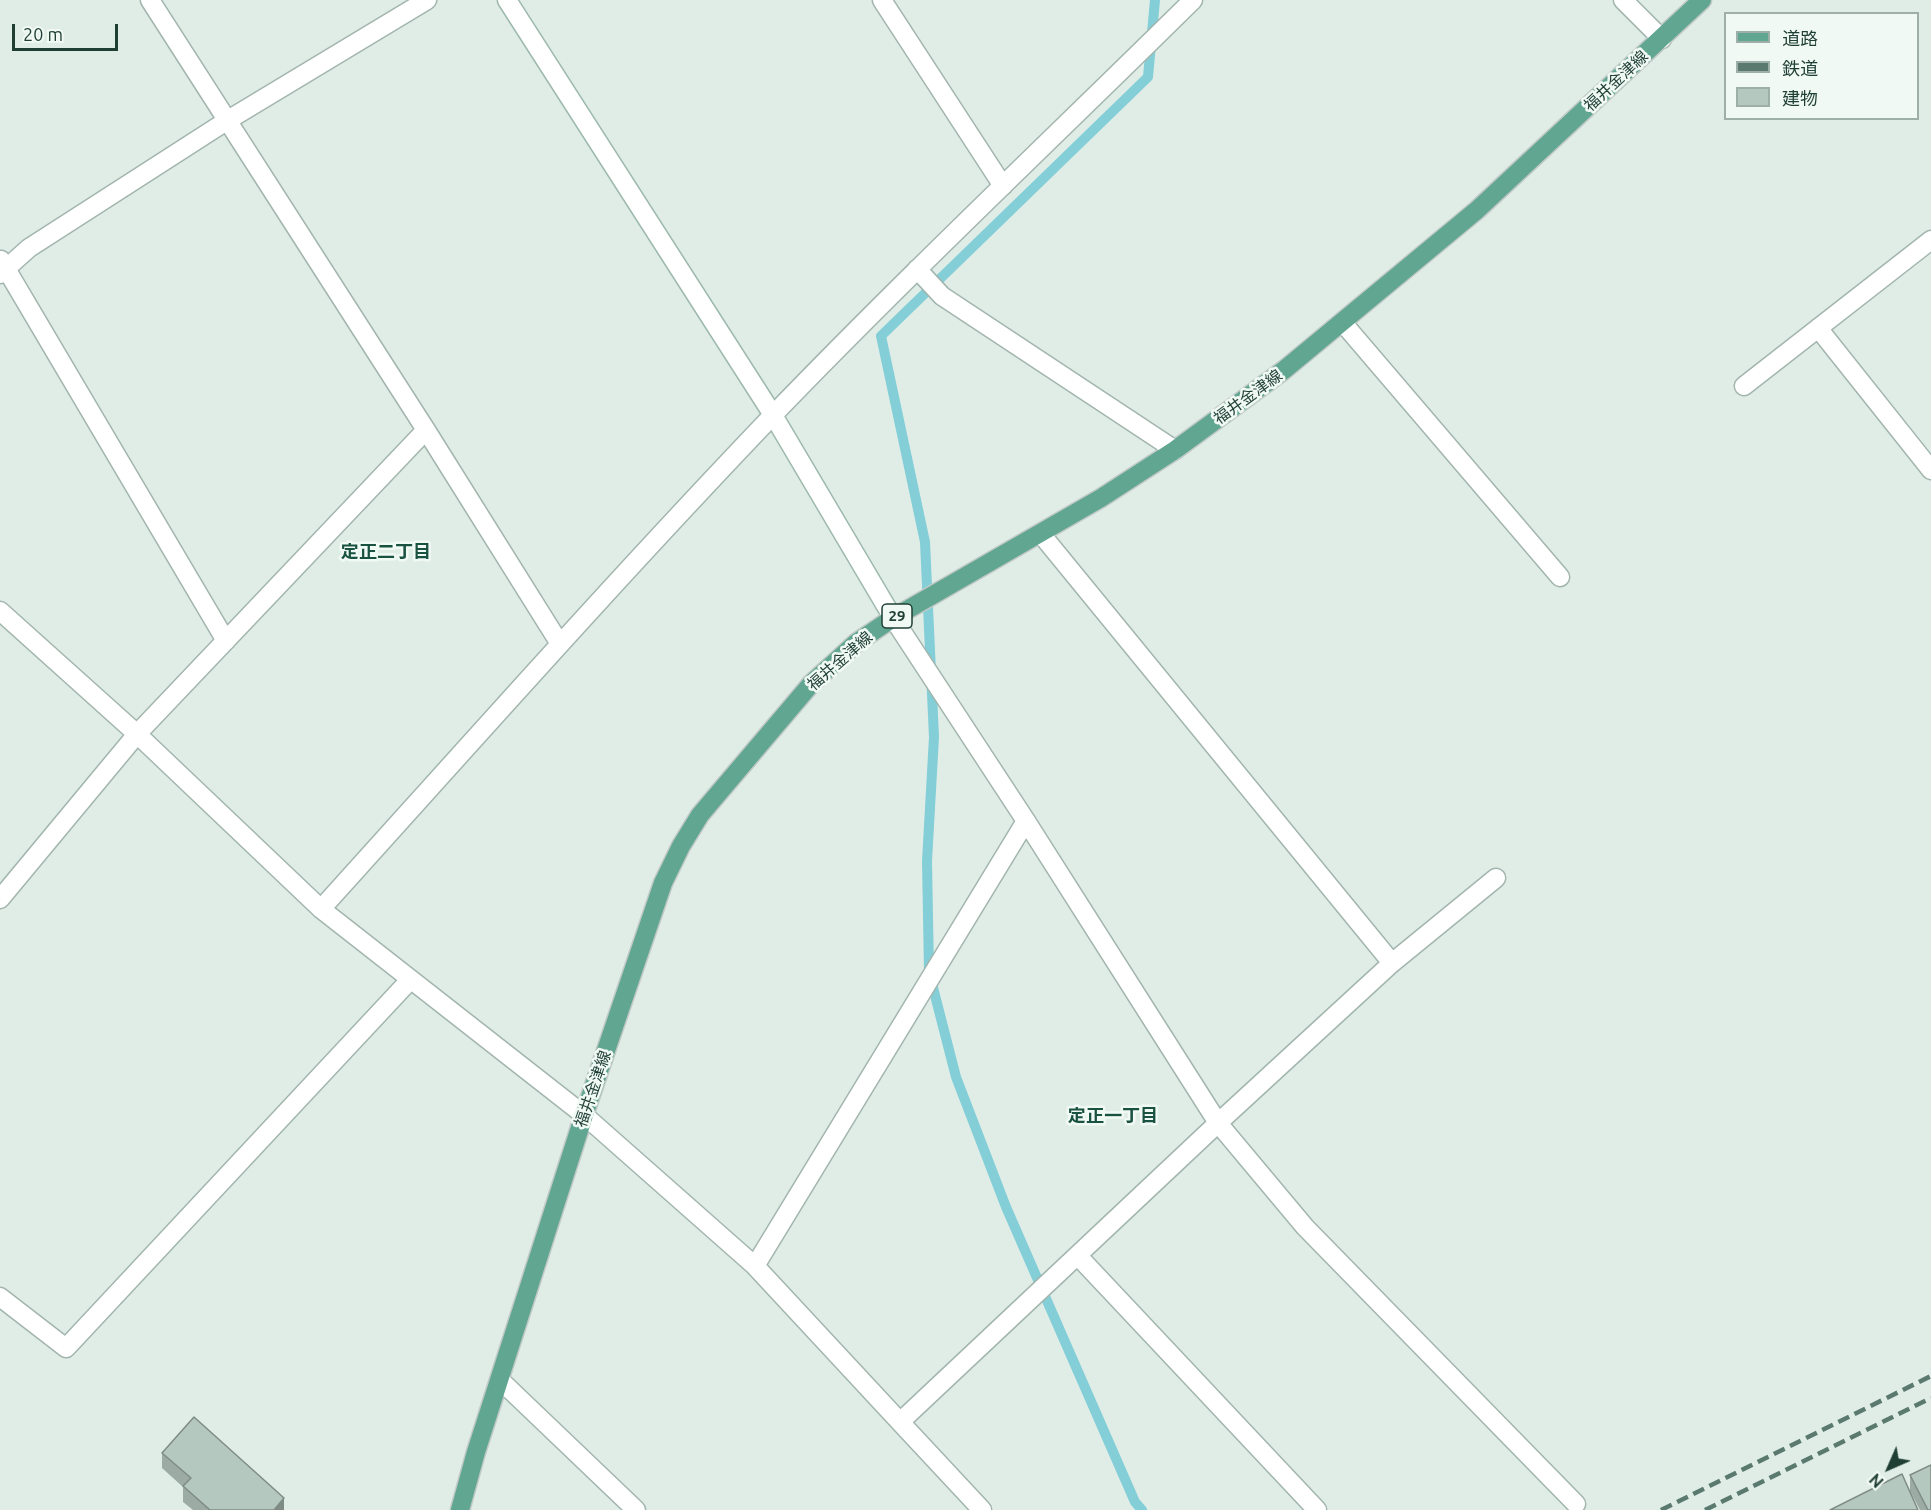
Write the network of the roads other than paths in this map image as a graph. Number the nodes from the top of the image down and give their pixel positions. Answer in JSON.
{"nodes":[{"id":1,"x":150,"y":0,"type":"edge"},
{"id":2,"x":427,"y":0,"type":"edge"},
{"id":3,"x":507,"y":0,"type":"edge"},
{"id":4,"x":882,"y":0,"type":"edge"},
{"id":5,"x":1192,"y":0,"type":"edge"},
{"id":6,"x":1623,"y":0,"type":"edge"},
{"id":7,"x":1702,"y":0,"type":"edge"},
{"id":8,"x":1662,"y":39,"type":"junction"},
{"id":9,"x":228,"y":120,"type":"junction"},
{"id":10,"x":1003,"y":186,"type":"junction"},
{"id":11,"x":1931,"y":240,"type":"edge"},
{"id":12,"x":2,"y":267,"type":"edge"},
{"id":13,"x":917,"y":269,"type":"junction"},
{"id":14,"x":1343,"y":323,"type":"junction"},
{"id":15,"x":1818,"y":328,"type":"junction"},
{"id":16,"x":1744,"y":386,"type":"dead end"},
{"id":17,"x":773,"y":416,"type":"junction"},
{"id":18,"x":426,"y":430,"type":"junction"},
{"id":19,"x":1175,"y":450,"type":"junction"},
{"id":20,"x":1931,"y":470,"type":"edge"},
{"id":21,"x":1041,"y":534,"type":"junction"},
{"id":22,"x":1560,"y":577,"type":"dead end"},
{"id":23,"x":0,"y":611,"type":"edge"},
{"id":24,"x":893,"y":618,"type":"junction"},
{"id":25,"x":226,"y":641,"type":"junction"},
{"id":26,"x":560,"y":644,"type":"junction"},
{"id":27,"x":137,"y":734,"type":"junction"},
{"id":28,"x":1026,"y":821,"type":"junction"},
{"id":29,"x":1496,"y":878,"type":"dead end"},
{"id":30,"x":0,"y":899,"type":"edge"},
{"id":31,"x":321,"y":909,"type":"junction"},
{"id":32,"x":1392,"y":963,"type":"junction"},
{"id":33,"x":410,"y":980,"type":"junction"},
{"id":34,"x":584,"y":1115,"type":"junction"},
{"id":35,"x":1218,"y":1123,"type":"junction"},
{"id":36,"x":1078,"y":1256,"type":"junction"},
{"id":37,"x":755,"y":1266,"type":"junction"},
{"id":38,"x":0,"y":1297,"type":"edge"},
{"id":39,"x":500,"y":1380,"type":"junction"},
{"id":40,"x":900,"y":1422,"type":"junction"},
{"id":41,"x":1576,"y":1504,"type":"dead end"},
{"id":42,"x":460,"y":1510,"type":"edge"},
{"id":43,"x":636,"y":1510,"type":"edge"},
{"id":44,"x":982,"y":1510,"type":"edge"},
{"id":45,"x":1317,"y":1510,"type":"edge"}],
"edges":[{"from":1,"to":9,"type":"street"},
{"from":2,"to":9,"type":"street"},
{"from":3,"to":17,"type":"street"},
{"from":4,"to":10,"type":"street"},
{"from":5,"to":10,"type":"street"},
{"from":6,"to":8,"type":"street"},
{"from":7,"to":8,"type":"main road","name":"福井金津線","number":"29"},
{"from":8,"to":14,"type":"main road","name":"福井金津線","number":"29"},
{"from":9,"to":12,"type":"street"},
{"from":9,"to":18,"type":"street"},
{"from":10,"to":13,"type":"street"},
{"from":11,"to":15,"type":"street"},
{"from":12,"to":25,"type":"street"},
{"from":13,"to":17,"type":"street"},
{"from":13,"to":19,"type":"street"},
{"from":14,"to":19,"type":"main road","name":"福井金津線","number":"29"},
{"from":14,"to":22,"type":"street"},
{"from":15,"to":16,"type":"street"},
{"from":15,"to":20,"type":"street"},
{"from":17,"to":24,"type":"street"},
{"from":17,"to":26,"type":"street"},
{"from":18,"to":25,"type":"street"},
{"from":18,"to":26,"type":"street"},
{"from":19,"to":21,"type":"main road","name":"福井金津線","number":"29"},
{"from":21,"to":24,"type":"main road","name":"福井金津線","number":"29"},
{"from":21,"to":32,"type":"street"},
{"from":23,"to":27,"type":"street"},
{"from":24,"to":28,"type":"street"},
{"from":24,"to":34,"type":"main road","name":"福井金津線","number":"29"},
{"from":25,"to":27,"type":"street"},
{"from":26,"to":31,"type":"street"},
{"from":27,"to":30,"type":"street"},
{"from":27,"to":31,"type":"street"},
{"from":28,"to":35,"type":"street"},
{"from":28,"to":37,"type":"street"},
{"from":29,"to":32,"type":"street"},
{"from":31,"to":33,"type":"street"},
{"from":32,"to":35,"type":"street"},
{"from":33,"to":34,"type":"street"},
{"from":33,"to":38,"type":"street"},
{"from":34,"to":37,"type":"street"},
{"from":34,"to":39,"type":"main road","name":"福井金津線","number":"29"},
{"from":35,"to":36,"type":"street"},
{"from":35,"to":41,"type":"street"},
{"from":36,"to":40,"type":"street"},
{"from":36,"to":45,"type":"street"},
{"from":37,"to":40,"type":"street"},
{"from":39,"to":42,"type":"main road","name":"福井金津線","number":"29"},
{"from":39,"to":43,"type":"street"},
{"from":40,"to":44,"type":"street"}]}
